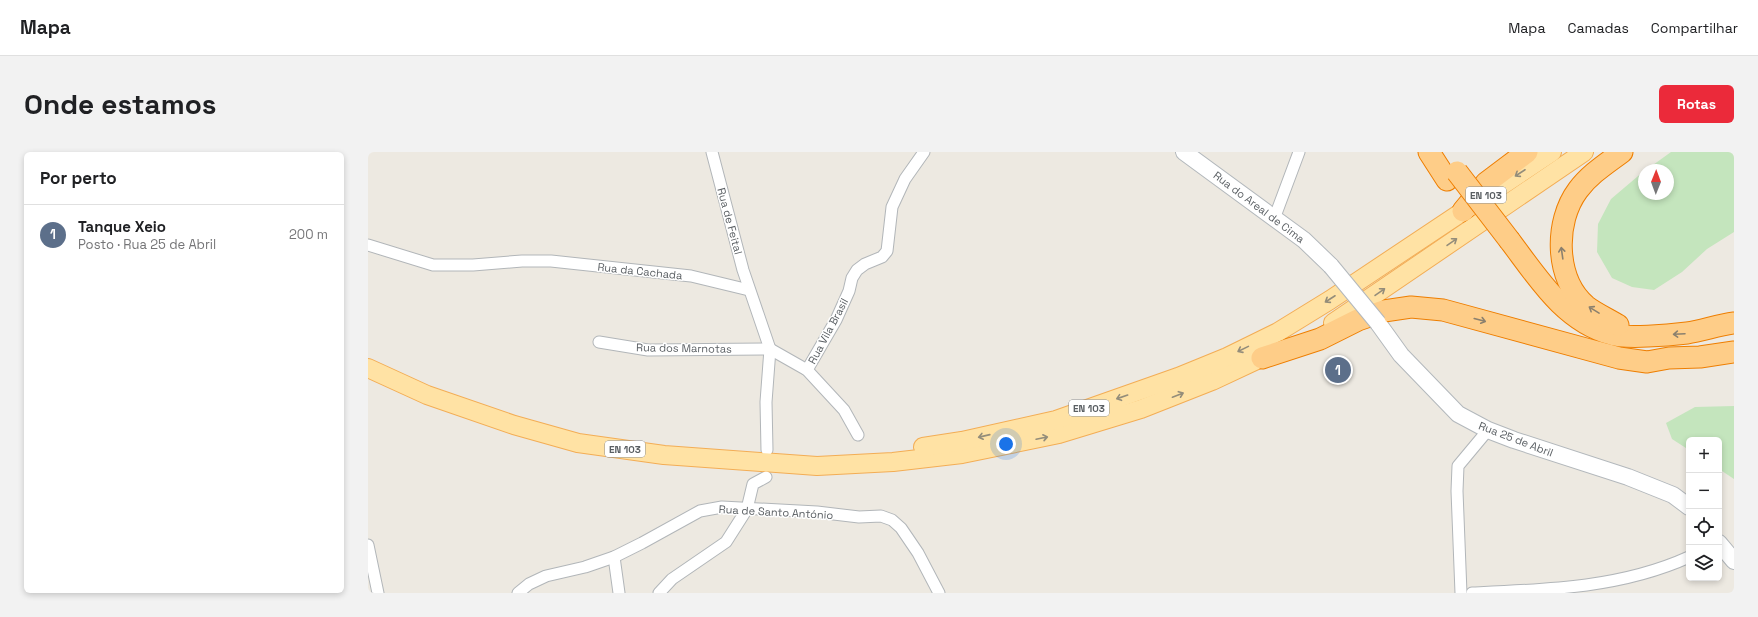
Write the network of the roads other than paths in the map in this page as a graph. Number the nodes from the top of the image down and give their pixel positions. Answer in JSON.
{"nodes":[{"id":1,"x":712,"y":152,"type":"edge"},
{"id":2,"x":924,"y":152,"type":"edge"},
{"id":3,"x":1184,"y":152,"type":"edge"},
{"id":4,"x":1299,"y":152,"type":"edge"},
{"id":5,"x":1429,"y":152,"type":"edge"},
{"id":6,"x":1444,"y":152,"type":"edge"},
{"id":7,"x":1527,"y":152,"type":"edge"},
{"id":8,"x":1552,"y":152,"type":"edge"},
{"id":9,"x":1584,"y":152,"type":"edge"},
{"id":10,"x":1622,"y":152,"type":"edge"},
{"id":11,"x":1452,"y":176,"type":"junction"},
{"id":12,"x":1463,"y":211,"type":"junction"},
{"id":13,"x":1274,"y":219,"type":"junction"},
{"id":14,"x":368,"y":245,"type":"edge"},
{"id":15,"x":1504,"y":245,"type":"junction"},
{"id":16,"x":1330,"y":266,"type":"joint"},
{"id":17,"x":749,"y":290,"type":"junction"},
{"id":18,"x":1734,"y":307,"type":"edge"},
{"id":19,"x":1730,"y":320,"type":"edge"},
{"id":20,"x":1640,"y":336,"type":"junction"},
{"id":21,"x":599,"y":342,"type":"dead end"},
{"id":22,"x":770,"y":349,"type":"junction"},
{"id":23,"x":1734,"y":352,"type":"edge"},
{"id":24,"x":1262,"y":358,"type":"junction"},
{"id":25,"x":1669,"y":358,"type":"junction"},
{"id":26,"x":368,"y":368,"type":"edge"},
{"id":27,"x":807,"y":370,"type":"junction"},
{"id":28,"x":1488,"y":430,"type":"junction"},
{"id":29,"x":858,"y":435,"type":"dead end"},
{"id":30,"x":767,"y":450,"type":"dead end"},
{"id":31,"x":739,"y":461,"type":"junction"},
{"id":32,"x":766,"y":477,"type":"dead end"},
{"id":33,"x":1686,"y":505,"type":"edge"},
{"id":34,"x":747,"y":509,"type":"junction"},
{"id":35,"x":368,"y":545,"type":"edge"},
{"id":36,"x":1721,"y":545,"type":"edge"},
{"id":37,"x":614,"y":557,"type":"junction"},
{"id":38,"x":1733,"y":557,"type":"edge"},
{"id":39,"x":1686,"y":558,"type":"edge"},
{"id":40,"x":658,"y":592,"type":"edge"},
{"id":41,"x":378,"y":593,"type":"edge"},
{"id":42,"x":518,"y":593,"type":"edge"},
{"id":43,"x":619,"y":593,"type":"edge"},
{"id":44,"x":939,"y":593,"type":"edge"},
{"id":45,"x":1461,"y":593,"type":"edge"},
{"id":46,"x":1472,"y":593,"type":"edge"}],
"edges":[{"from":1,"to":17,"type":"street","name":"Rua de Feital"},
{"from":2,"to":27,"type":"street","name":"Rua Vila Brasil"},
{"from":3,"to":13,"type":"main road","name":"Rua do Areal de Cima"},
{"from":4,"to":13,"type":"street"},
{"from":5,"to":11,"type":"highway"},
{"from":6,"to":11,"type":"highway"},
{"from":7,"to":12,"type":"highway"},
{"from":8,"to":12,"type":"main road","number":"EN 103","one_way":true},
{"from":24,"to":9,"type":"main road","number":"EN 103","one_way":true},
{"from":20,"to":10,"type":"highway","one_way":true},
{"from":11,"to":15,"type":"highway"},
{"from":12,"to":31,"type":"main road","number":"EN 103","one_way":true},
{"from":13,"to":16,"type":"main road","name":"Rua do Areal de Cima"},
{"from":14,"to":17,"type":"street","name":"Rua da Cachada"},
{"from":15,"to":20,"type":"highway"},
{"from":15,"to":25,"type":"highway"},
{"from":16,"to":28,"type":"main road","name":"Rua 25 de Abril","bridge":true},
{"from":17,"to":22,"type":"street"},
{"from":18,"to":19,"type":"highway"},
{"from":19,"to":20,"type":"highway","one_way":true},
{"from":21,"to":22,"type":"street","name":"Rua dos Marnotas"},
{"from":22,"to":27,"type":"street"},
{"from":22,"to":30,"type":"street"},
{"from":23,"to":25,"type":"highway"},
{"from":24,"to":25,"type":"highway","one_way":true},
{"from":31,"to":24,"type":"main road","number":"EN 103","one_way":true},
{"from":26,"to":31,"type":"main road","number":"EN 103"},
{"from":27,"to":29,"type":"street"},
{"from":28,"to":33,"type":"main road","name":"Rua 25 de Abril"},
{"from":28,"to":45,"type":"street"},
{"from":32,"to":34,"type":"street"},
{"from":34,"to":37,"type":"street","name":"Rua de Santo António"},
{"from":34,"to":40,"type":"street"},
{"from":34,"to":44,"type":"street","name":"Rua de Santo António"},
{"from":35,"to":41,"type":"street"},
{"from":36,"to":38,"type":"main road"},
{"from":37,"to":42,"type":"street","name":"Rua de Santo António"},
{"from":37,"to":43,"type":"street"},
{"from":39,"to":46,"type":"street"}]}
